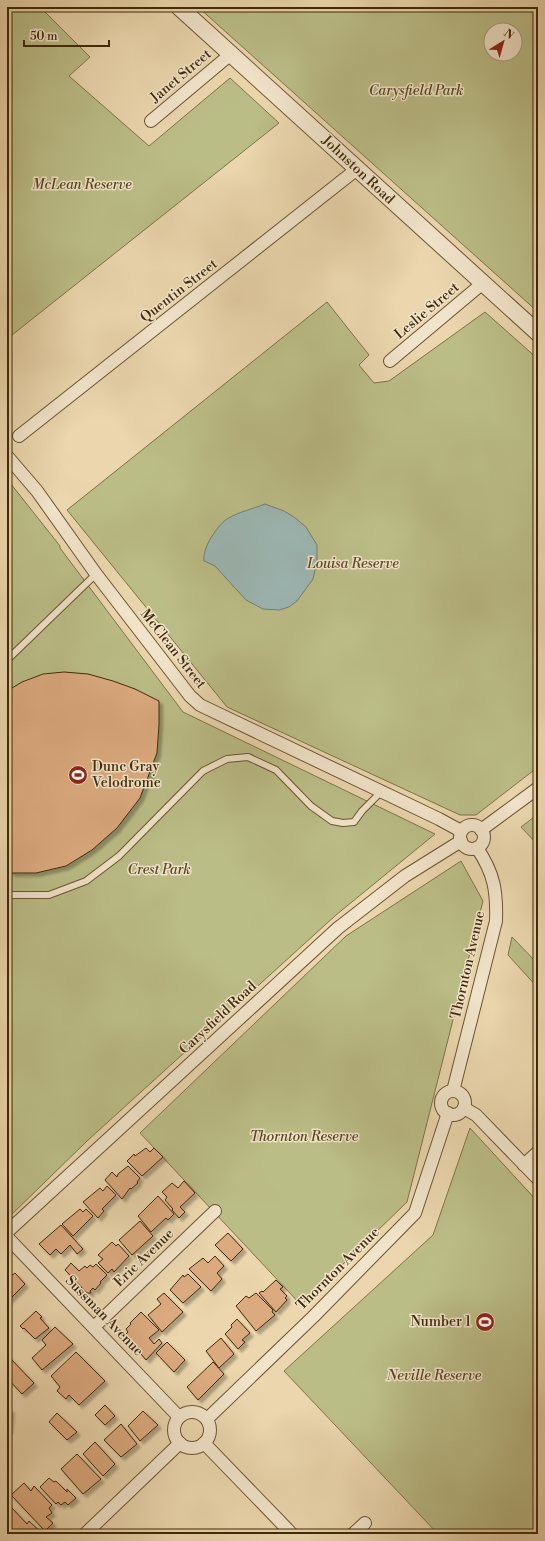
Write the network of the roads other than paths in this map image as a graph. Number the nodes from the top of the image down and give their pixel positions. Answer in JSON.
{"nodes":[{"id":1,"x":179,"y":7,"type":"edge"},
{"id":2,"x":231,"y":54,"type":"junction"},
{"id":3,"x":151,"y":121,"type":"dead end"},
{"id":4,"x":357,"y":169,"type":"junction"},
{"id":5,"x":483,"y":284,"type":"junction"},
{"id":6,"x":538,"y":333,"type":"edge"},
{"id":7,"x":390,"y":361,"type":"dead end"},
{"id":8,"x":19,"y":436,"type":"dead end"},
{"id":9,"x":7,"y":456,"type":"edge"},
{"id":10,"x":96,"y":574,"type":"junction"},
{"id":11,"x":7,"y":660,"type":"edge"},
{"id":12,"x":538,"y":788,"type":"edge"},
{"id":13,"x":382,"y":791,"type":"junction"},
{"id":14,"x":481,"y":830,"type":"junction"},
{"id":15,"x":461,"y":836,"type":"junction"},
{"id":16,"x":478,"y":848,"type":"junction"},
{"id":17,"x":7,"y":893,"type":"edge"},
{"id":18,"x":453,"y":1091,"type":"junction"},
{"id":19,"x":464,"y":1108,"type":"junction"},
{"id":20,"x":448,"y":1113,"type":"junction"},
{"id":21,"x":538,"y":1152,"type":"edge"},
{"id":22,"x":524,"y":1165,"type":"junction"},
{"id":23,"x":538,"y":1179,"type":"edge"},
{"id":24,"x":216,"y":1211,"type":"dead end"},
{"id":25,"x":7,"y":1232,"type":"edge"},
{"id":26,"x":7,"y":1237,"type":"edge"},
{"id":27,"x":94,"y":1327,"type":"junction"},
{"id":28,"x":180,"y":1417,"type":"junction"},
{"id":29,"x":207,"y":1419,"type":"junction"},
{"id":30,"x":180,"y":1443,"type":"junction"},
{"id":31,"x":204,"y":1443,"type":"junction"},
{"id":32,"x":365,"y":1523,"type":"dead end"},
{"id":33,"x":85,"y":1534,"type":"edge"},
{"id":34,"x":292,"y":1534,"type":"edge"},
{"id":35,"x":353,"y":1534,"type":"edge"}],
"edges":[{"from":1,"to":2,"type":"street","name":"Johnston Road"},
{"from":2,"to":3,"type":"street","name":"Janet Street"},
{"from":2,"to":4,"type":"street","name":"Johnston Road"},
{"from":4,"to":5,"type":"street","name":"Johnston Road"},
{"from":4,"to":8,"type":"street","name":"Quentin Street"},
{"from":5,"to":6,"type":"street","name":"Johnston Road"},
{"from":5,"to":7,"type":"street","name":"Leslie Street"},
{"from":9,"to":10,"type":"street","name":"McClean Street"},
{"from":10,"to":11,"type":"lane"},
{"from":10,"to":13,"type":"street","name":"McClean Street"},
{"from":12,"to":14,"type":"street"},
{"from":13,"to":15,"type":"street","name":"McClean Street"},
{"from":13,"to":17,"type":"lane"},
{"from":14,"to":15,"type":"street"},
{"from":14,"to":16,"type":"street"},
{"from":15,"to":16,"type":"street"},
{"from":15,"to":25,"type":"street","name":"Carysfield Road"},
{"from":16,"to":18,"type":"street","name":"Thornton Avenue"},
{"from":18,"to":19,"type":"street"},
{"from":18,"to":20,"type":"street","name":"Thornton Avenue"},
{"from":19,"to":20,"type":"street"},
{"from":19,"to":22,"type":"street"},
{"from":20,"to":29,"type":"street","name":"Thornton Avenue"},
{"from":21,"to":22,"type":"street"},
{"from":22,"to":23,"type":"street"},
{"from":24,"to":27,"type":"street","name":"Eric Avenue"},
{"from":26,"to":27,"type":"street","name":"Sussman Avenue"},
{"from":27,"to":28,"type":"street","name":"Sussman Avenue"},
{"from":28,"to":29,"type":"street"},
{"from":28,"to":30,"type":"street"},
{"from":29,"to":31,"type":"street"},
{"from":30,"to":31,"type":"street"},
{"from":30,"to":33,"type":"street"},
{"from":31,"to":34,"type":"street"},
{"from":32,"to":35,"type":"street"}]}
